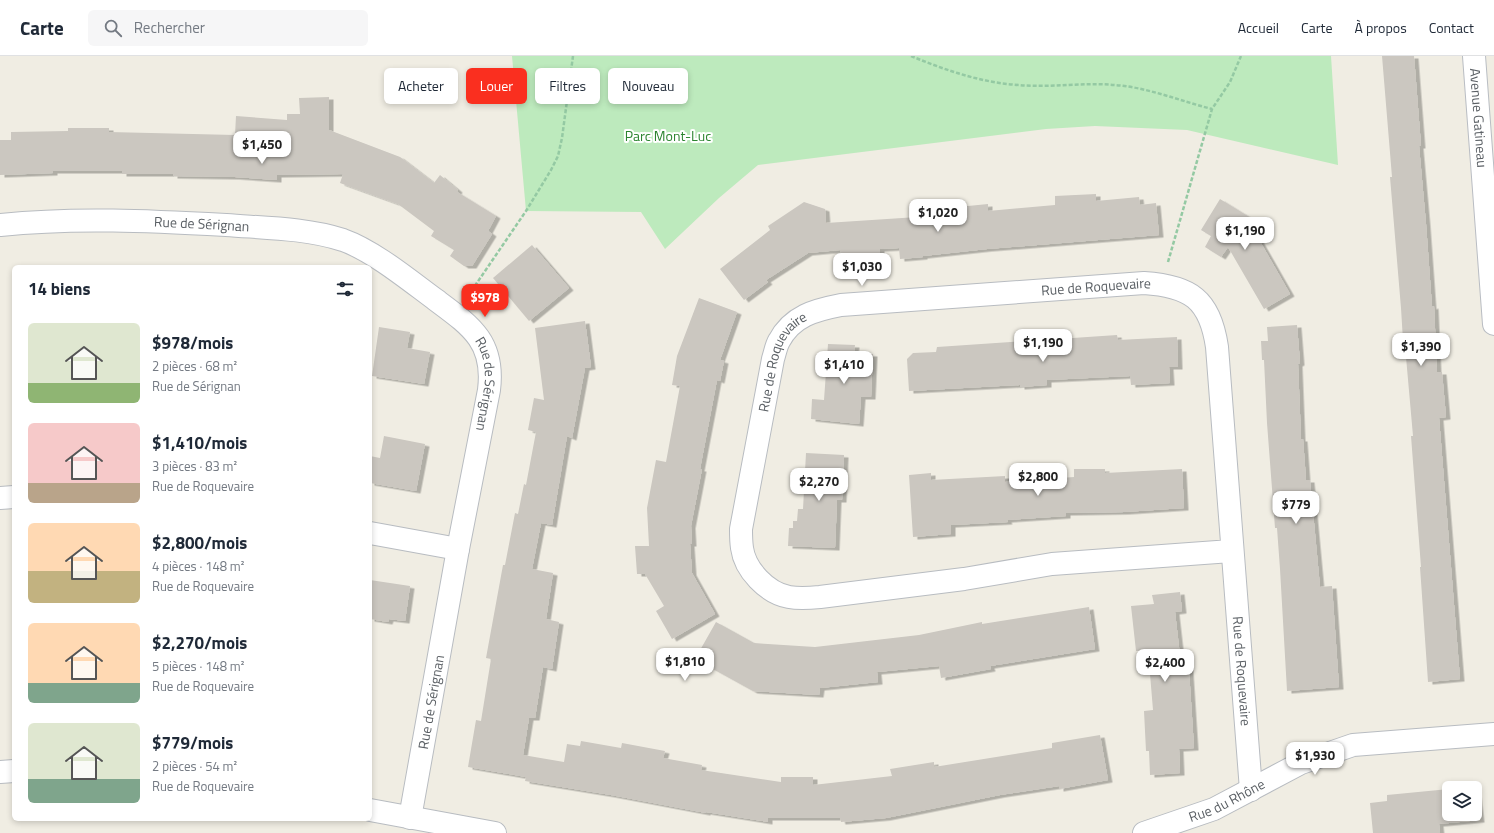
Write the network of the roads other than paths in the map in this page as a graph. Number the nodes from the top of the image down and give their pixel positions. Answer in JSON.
{"nodes":[{"id":1,"x":1474,"y":56,"type":"edge"},
{"id":2,"x":0,"y":225,"type":"edge"},
{"id":3,"x":1494,"y":324,"type":"edge"},
{"id":4,"x":12,"y":497,"type":"edge"},
{"id":5,"x":0,"y":498,"type":"edge"},
{"id":6,"x":372,"y":532,"type":"edge"},
{"id":7,"x":458,"y":549,"type":"junction"},
{"id":8,"x":1232,"y":551,"type":"junction"},
{"id":9,"x":1494,"y":734,"type":"edge"},
{"id":10,"x":12,"y":771,"type":"edge"},
{"id":11,"x":0,"y":772,"type":"edge"},
{"id":12,"x":1250,"y":790,"type":"junction"},
{"id":13,"x":372,"y":810,"type":"edge"},
{"id":14,"x":410,"y":818,"type":"junction"},
{"id":15,"x":495,"y":833,"type":"edge"},
{"id":16,"x":1144,"y":833,"type":"edge"}],
"edges":[{"from":1,"to":3,"type":"street","name":"Avenue Gatineau"},
{"from":2,"to":7,"type":"street","name":"Rue de Sérignan"},
{"from":4,"to":5,"type":"street"},
{"from":6,"to":7,"type":"street"},
{"from":7,"to":14,"type":"street","name":"Rue de Sérignan"},
{"from":8,"to":8,"type":"street","name":"Rue de Roquevaire"},
{"from":8,"to":12,"type":"street","name":"Rue de Roquevaire"},
{"from":9,"to":12,"type":"street","name":"Rue du Rhône"},
{"from":10,"to":11,"type":"street"},
{"from":12,"to":16,"type":"street","name":"Rue du Rhône"},
{"from":13,"to":14,"type":"street"},
{"from":14,"to":15,"type":"street"}]}
